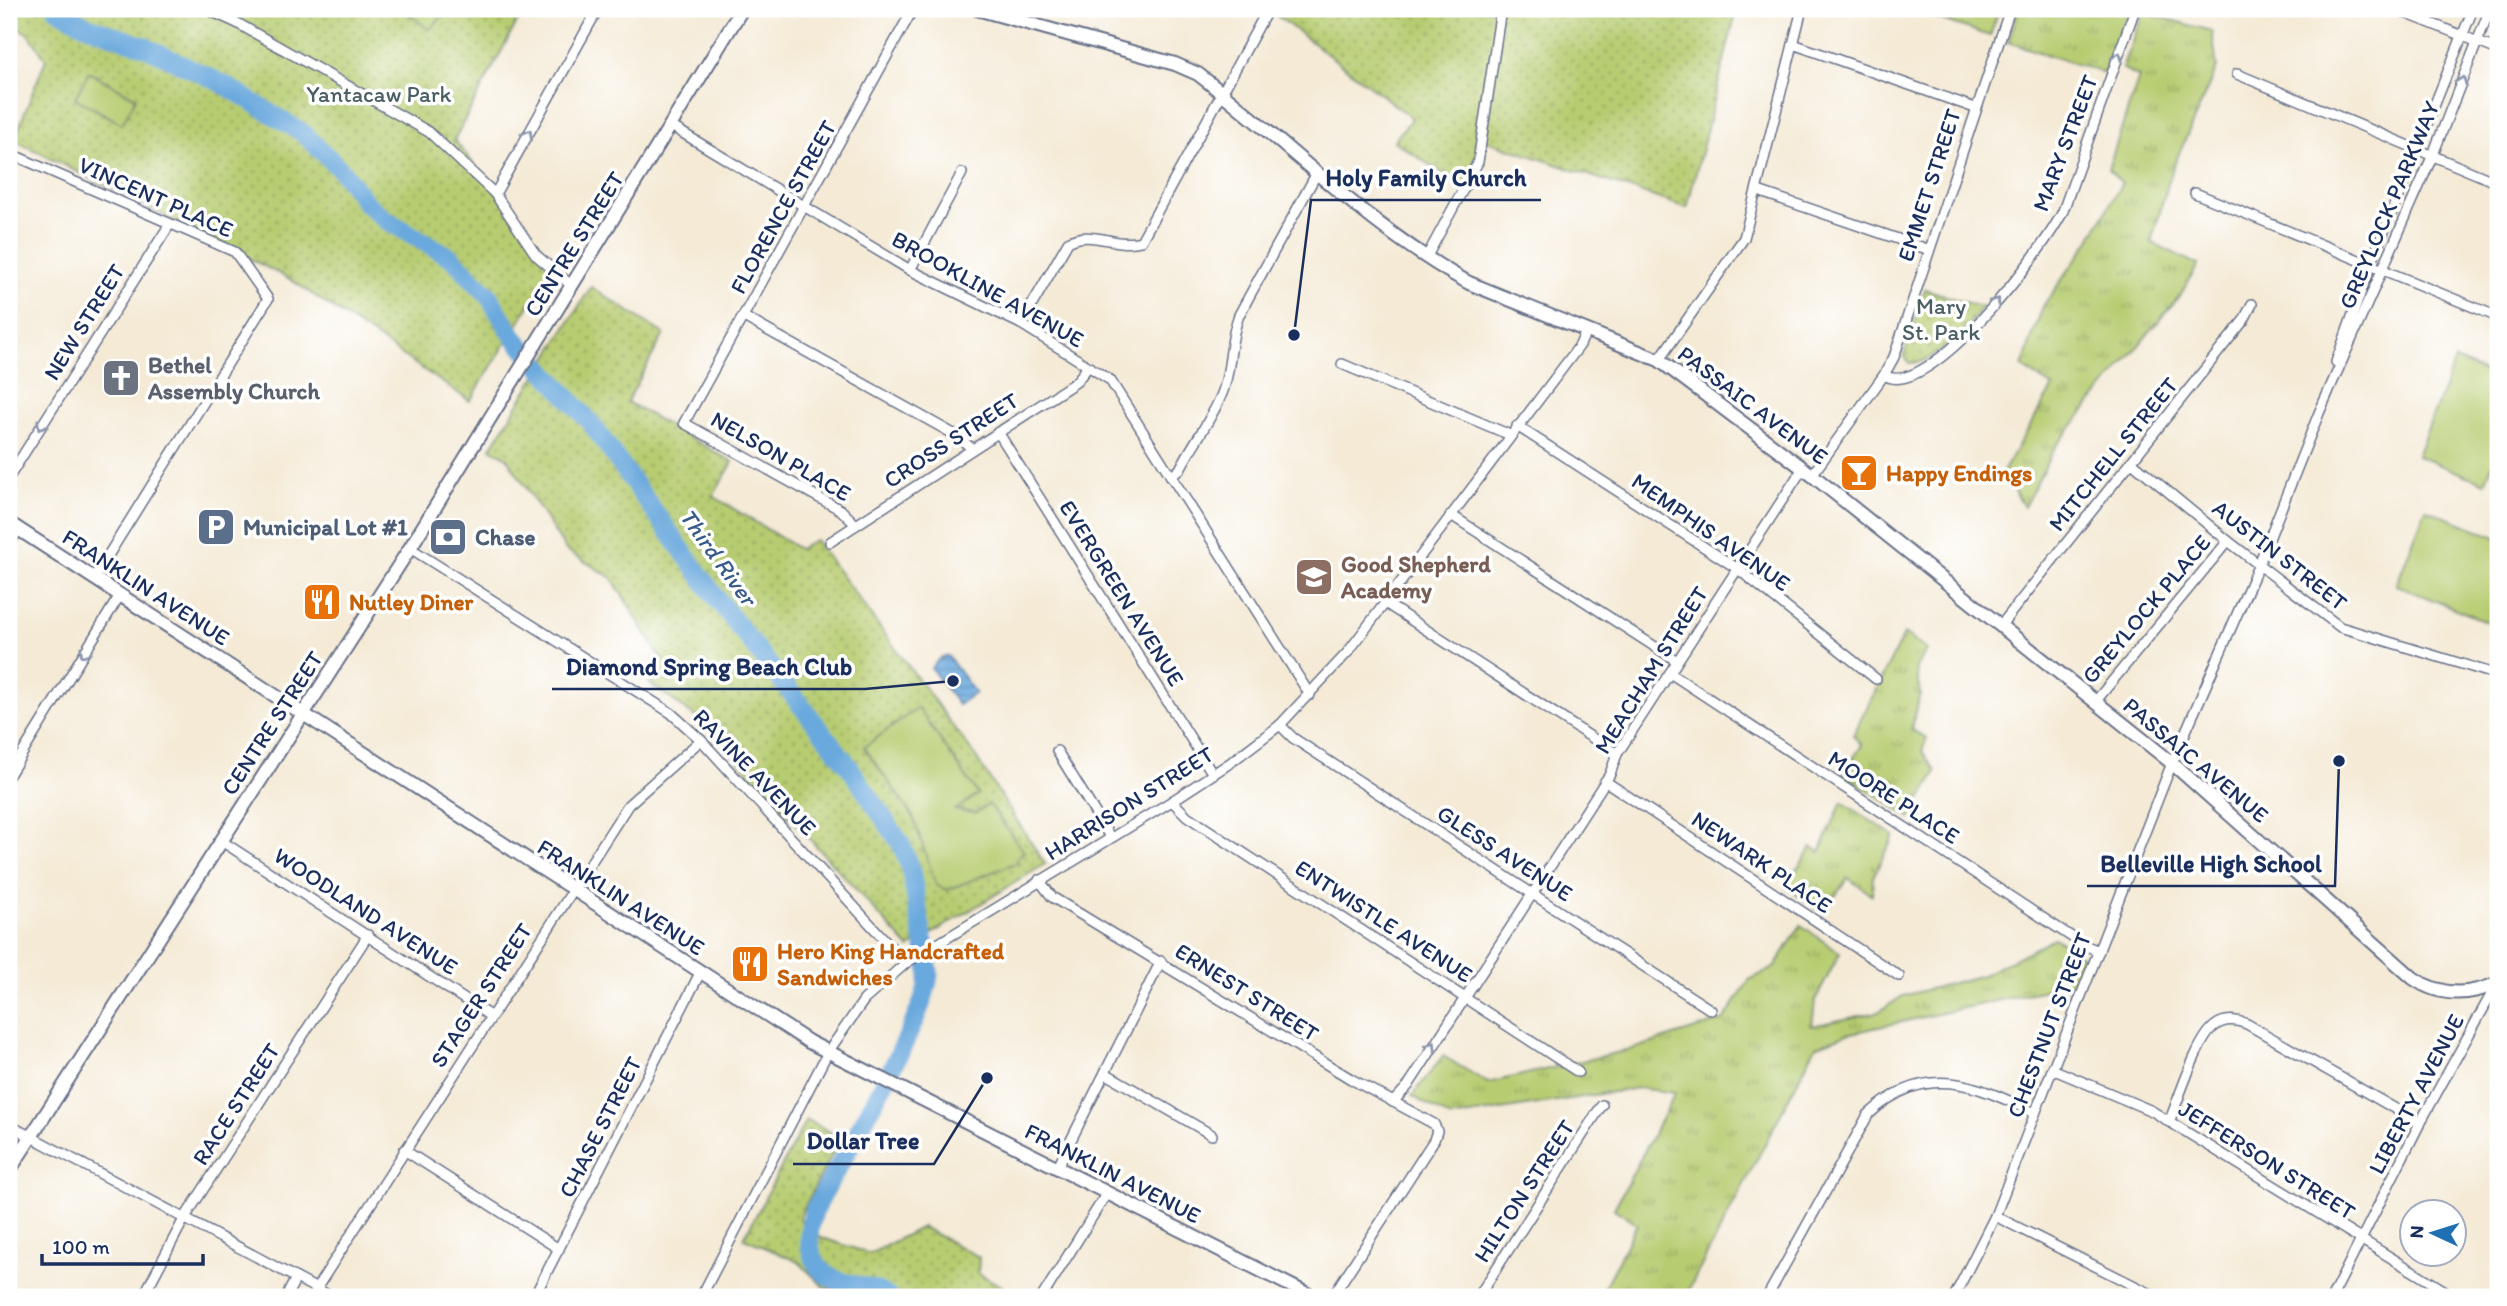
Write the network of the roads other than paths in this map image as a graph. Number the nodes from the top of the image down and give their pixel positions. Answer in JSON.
{"nodes":[{"id":1,"x":206,"y":9,"type":"edge"},
{"id":2,"x":598,"y":9,"type":"edge"},
{"id":3,"x":742,"y":9,"type":"edge"},
{"id":4,"x":913,"y":9,"type":"edge"},
{"id":5,"x":977,"y":9,"type":"edge"},
{"id":6,"x":1268,"y":9,"type":"edge"},
{"id":7,"x":1501,"y":9,"type":"edge"},
{"id":8,"x":1802,"y":9,"type":"edge"},
{"id":9,"x":2010,"y":9,"type":"edge"},
{"id":10,"x":2135,"y":9,"type":"edge"},
{"id":11,"x":2395,"y":9,"type":"edge"},
{"id":12,"x":2473,"y":9,"type":"edge"},
{"id":13,"x":2490,"y":9,"type":"edge"},
{"id":14,"x":2462,"y":36,"type":"junction"},
{"id":15,"x":2477,"y":41,"type":"junction"},
{"id":16,"x":1793,"y":44,"type":"junction"},
{"id":17,"x":2498,"y":50,"type":"edge"},
{"id":18,"x":2237,"y":74,"type":"dead end"},
{"id":19,"x":1222,"y":92,"type":"junction"},
{"id":20,"x":1975,"y":108,"type":"junction"},
{"id":21,"x":671,"y":126,"type":"junction"},
{"id":22,"x":2416,"y":150,"type":"junction"},
{"id":23,"x":9,"y":153,"type":"edge"},
{"id":24,"x":2432,"y":157,"type":"junction"},
{"id":25,"x":1318,"y":171,"type":"junction"},
{"id":26,"x":962,"y":173,"type":"dead end"},
{"id":27,"x":2498,"y":183,"type":"edge"},
{"id":28,"x":1758,"y":191,"type":"junction"},
{"id":29,"x":2195,"y":193,"type":"dead end"},
{"id":30,"x":495,"y":194,"type":"junction"},
{"id":31,"x":804,"y":207,"type":"junction"},
{"id":32,"x":170,"y":224,"type":"junction"},
{"id":33,"x":1927,"y":250,"type":"junction"},
{"id":34,"x":1426,"y":258,"type":"junction"},
{"id":35,"x":2370,"y":266,"type":"junction"},
{"id":36,"x":910,"y":270,"type":"junction"},
{"id":37,"x":2383,"y":271,"type":"junction"},
{"id":38,"x":572,"y":286,"type":"junction"},
{"id":39,"x":2252,"y":304,"type":"dead end"},
{"id":40,"x":744,"y":317,"type":"junction"},
{"id":41,"x":2498,"y":317,"type":"edge"},
{"id":42,"x":1021,"y":324,"type":"junction"},
{"id":43,"x":1586,"y":331,"type":"junction"},
{"id":44,"x":1659,"y":360,"type":"junction"},
{"id":45,"x":1342,"y":364,"type":"dead end"},
{"id":46,"x":1088,"y":366,"type":"junction"},
{"id":47,"x":1884,"y":375,"type":"junction"},
{"id":48,"x":2319,"y":414,"type":"junction"},
{"id":49,"x":684,"y":422,"type":"joint"},
{"id":50,"x":1517,"y":426,"type":"junction"},
{"id":51,"x":998,"y":432,"type":"junction"},
{"id":52,"x":1510,"y":435,"type":"junction"},
{"id":53,"x":972,"y":449,"type":"junction"},
{"id":54,"x":2132,"y":462,"type":"junction"},
{"id":55,"x":1808,"y":471,"type":"junction"},
{"id":56,"x":9,"y":477,"type":"edge"},
{"id":57,"x":1171,"y":477,"type":"junction"},
{"id":58,"x":1451,"y":515,"type":"junction"},
{"id":59,"x":856,"y":524,"type":"junction"},
{"id":60,"x":14,"y":526,"type":"edge"},
{"id":61,"x":2228,"y":541,"type":"junction"},
{"id":62,"x":830,"y":542,"type":"dead end"},
{"id":63,"x":9,"y":545,"type":"edge"},
{"id":64,"x":410,"y":548,"type":"junction"},
{"id":65,"x":2259,"y":564,"type":"junction"},
{"id":66,"x":1738,"y":569,"type":"junction"},
{"id":67,"x":94,"y":578,"type":"junction"},
{"id":68,"x":120,"y":596,"type":"junction"},
{"id":69,"x":1385,"y":603,"type":"junction"},
{"id":70,"x":2001,"y":625,"type":"junction"},
{"id":71,"x":1678,"y":662,"type":"junction"},
{"id":72,"x":1670,"y":673,"type":"junction"},
{"id":73,"x":2498,"y":675,"type":"edge"},
{"id":74,"x":1876,"y":679,"type":"dead end"},
{"id":75,"x":1310,"y":695,"type":"junction"},
{"id":76,"x":2095,"y":702,"type":"junction"},
{"id":77,"x":303,"y":714,"type":"junction"},
{"id":78,"x":1280,"y":725,"type":"junction"},
{"id":79,"x":701,"y":740,"type":"junction"},
{"id":80,"x":1057,"y":751,"type":"dead end"},
{"id":81,"x":1617,"y":754,"type":"junction"},
{"id":82,"x":2172,"y":764,"type":"junction"},
{"id":83,"x":1213,"y":774,"type":"junction"},
{"id":84,"x":9,"y":775,"type":"edge"},
{"id":85,"x":1605,"y":781,"type":"junction"},
{"id":86,"x":1172,"y":801,"type":"junction"},
{"id":87,"x":1110,"y":837,"type":"junction"},
{"id":88,"x":220,"y":840,"type":"junction"},
{"id":89,"x":1039,"y":880,"type":"junction"},
{"id":90,"x":572,"y":890,"type":"junction"},
{"id":91,"x":1532,"y":893,"type":"junction"},
{"id":92,"x":368,"y":935,"type":"junction"},
{"id":93,"x":2099,"y":951,"type":"junction"},
{"id":94,"x":1161,"y":961,"type":"junction"},
{"id":95,"x":908,"y":962,"type":"junction"},
{"id":96,"x":700,"y":973,"type":"junction"},
{"id":97,"x":1899,"y":976,"type":"dead end"},
{"id":98,"x":2498,"y":984,"type":"edge"},
{"id":99,"x":1464,"y":996,"type":"junction"},
{"id":100,"x":1711,"y":1010,"type":"dead end"},
{"id":101,"x":490,"y":1016,"type":"junction"},
{"id":102,"x":828,"y":1052,"type":"junction"},
{"id":103,"x":2052,"y":1069,"type":"junction"},
{"id":104,"x":1578,"y":1072,"type":"dead end"},
{"id":105,"x":1105,"y":1073,"type":"junction"},
{"id":106,"x":1393,"y":1102,"type":"junction"},
{"id":107,"x":1602,"y":1105,"type":"dead end"},
{"id":108,"x":2035,"y":1113,"type":"junction"},
{"id":109,"x":2169,"y":1122,"type":"junction"},
{"id":110,"x":2420,"y":1123,"type":"junction"},
{"id":111,"x":9,"y":1125,"type":"edge"},
{"id":112,"x":1212,"y":1135,"type":"dead end"},
{"id":113,"x":32,"y":1139,"type":"junction"},
{"id":114,"x":404,"y":1150,"type":"junction"},
{"id":115,"x":1058,"y":1168,"type":"junction"},
{"id":116,"x":9,"y":1171,"type":"edge"},
{"id":117,"x":1107,"y":1193,"type":"junction"},
{"id":118,"x":1995,"y":1216,"type":"junction"},
{"id":119,"x":184,"y":1219,"type":"junction"},
{"id":120,"x":2361,"y":1241,"type":"junction"},
{"id":121,"x":559,"y":1249,"type":"junction"},
{"id":122,"x":296,"y":1278,"type":"junction"},
{"id":123,"x":316,"y":1289,"type":"junction"},
{"id":124,"x":1307,"y":1296,"type":"edge"},
{"id":125,"x":143,"y":1297,"type":"edge"},
{"id":126,"x":286,"y":1297,"type":"edge"},
{"id":127,"x":332,"y":1297,"type":"edge"},
{"id":128,"x":534,"y":1297,"type":"edge"},
{"id":129,"x":701,"y":1297,"type":"edge"},
{"id":130,"x":1042,"y":1297,"type":"edge"},
{"id":131,"x":1332,"y":1297,"type":"edge"},
{"id":132,"x":1478,"y":1297,"type":"edge"},
{"id":133,"x":1767,"y":1297,"type":"edge"},
{"id":134,"x":1954,"y":1297,"type":"edge"},
{"id":135,"x":2157,"y":1297,"type":"edge"},
{"id":136,"x":2332,"y":1297,"type":"edge"},
{"id":137,"x":2455,"y":1297,"type":"edge"}],
"edges":[{"from":1,"to":30,"type":"street"},
{"from":30,"to":2,"type":"street","one_way":true},
{"from":3,"to":21,"type":"street","name":"CENTRE STREET"},
{"from":4,"to":31,"type":"street","name":"FLORENCE STREET"},
{"from":5,"to":19,"type":"street","name":"PASSAIC AVENUE"},
{"from":6,"to":19,"type":"street"},
{"from":7,"to":34,"type":"street"},
{"from":8,"to":16,"type":"street"},
{"from":9,"to":20,"type":"street","name":"EMMET STREET"},
{"from":47,"to":10,"type":"street","name":"MARY STREET","one_way":true},
{"from":11,"to":14,"type":"street"},
{"from":12,"to":14,"type":"street","name":"GREYLOCK PARKWAY"},
{"from":13,"to":15,"type":"street","name":"GREYLOCK PARKWAY"},
{"from":14,"to":15,"type":"street"},
{"from":14,"to":22,"type":"street","name":"GREYLOCK PARKWAY"},
{"from":15,"to":17,"type":"street"},
{"from":24,"to":15,"type":"street","name":"GREYLOCK PARKWAY","one_way":true},
{"from":16,"to":20,"type":"street"},
{"from":16,"to":28,"type":"street"},
{"from":18,"to":22,"type":"street"},
{"from":19,"to":25,"type":"street","name":"PASSAIC AVENUE"},
{"from":19,"to":42,"type":"street"},
{"from":20,"to":33,"type":"street","name":"EMMET STREET"},
{"from":21,"to":31,"type":"street","name":"BROOKLINE AVENUE"},
{"from":21,"to":38,"type":"street","name":"CENTRE STREET"},
{"from":22,"to":24,"type":"street"},
{"from":22,"to":35,"type":"street","name":"GREYLOCK PARKWAY"},
{"from":23,"to":32,"type":"street","name":"VINCENT PLACE"},
{"from":24,"to":27,"type":"street"},
{"from":24,"to":37,"type":"street","name":"GREYLOCK PARKWAY"},
{"from":25,"to":34,"type":"street","name":"PASSAIC AVENUE"},
{"from":25,"to":57,"type":"street"},
{"from":26,"to":36,"type":"street"},
{"from":28,"to":33,"type":"street"},
{"from":28,"to":44,"type":"street"},
{"from":29,"to":35,"type":"street"},
{"from":30,"to":38,"type":"street"},
{"from":31,"to":36,"type":"street","name":"BROOKLINE AVENUE"},
{"from":31,"to":40,"type":"street","name":"FLORENCE STREET"},
{"from":32,"to":56,"type":"street","name":"NEW STREET","one_way":true},
{"from":32,"to":67,"type":"street","name":"VINCENT PLACE"},
{"from":33,"to":47,"type":"street","name":"EMMET STREET"},
{"from":34,"to":43,"type":"street","name":"PASSAIC AVENUE"},
{"from":35,"to":37,"type":"street"},
{"from":35,"to":48,"type":"street","name":"GREYLOCK PARKWAY"},
{"from":36,"to":42,"type":"street","name":"BROOKLINE AVENUE"},
{"from":37,"to":41,"type":"street"},
{"from":37,"to":48,"type":"street","name":"GREYLOCK PARKWAY"},
{"from":38,"to":64,"type":"street","name":"CENTRE STREET"},
{"from":39,"to":54,"type":"street","name":"MITCHELL STREET"},
{"from":40,"to":49,"type":"street","name":"FLORENCE STREET"},
{"from":40,"to":53,"type":"street"},
{"from":42,"to":46,"type":"street","name":"BROOKLINE AVENUE"},
{"from":43,"to":44,"type":"street","name":"PASSAIC AVENUE"},
{"from":43,"to":50,"type":"street","name":"HARRISON STREET"},
{"from":44,"to":55,"type":"street","name":"PASSAIC AVENUE"},
{"from":45,"to":52,"type":"street"},
{"from":46,"to":51,"type":"street","name":"CROSS STREET"},
{"from":46,"to":57,"type":"street","name":"BROOKLINE AVENUE"},
{"from":47,"to":55,"type":"street","name":"EMMET STREET"},
{"from":48,"to":65,"type":"street","name":"GREYLOCK PARKWAY"},
{"from":49,"to":59,"type":"street","name":"NELSON PLACE"},
{"from":50,"to":52,"type":"street","name":"HARRISON STREET"},
{"from":50,"to":66,"type":"street","name":"MEMPHIS AVENUE"},
{"from":51,"to":53,"type":"street","name":"CROSS STREET"},
{"from":51,"to":83,"type":"street","name":"EVERGREEN AVENUE"},
{"from":52,"to":58,"type":"street","name":"HARRISON STREET"},
{"from":53,"to":59,"type":"street","name":"CROSS STREET"},
{"from":54,"to":61,"type":"street","name":"AUSTIN STREET"},
{"from":54,"to":70,"type":"street","name":"MITCHELL STREET"},
{"from":55,"to":66,"type":"street","name":"MEACHAM STREET"},
{"from":55,"to":70,"type":"street","name":"PASSAIC AVENUE"},
{"from":57,"to":75,"type":"street","name":"BROOKLINE AVENUE"},
{"from":58,"to":69,"type":"street","name":"HARRISON STREET"},
{"from":58,"to":71,"type":"street"},
{"from":59,"to":62,"type":"street","name":"CROSS STREET"},
{"from":60,"to":63,"type":"street"},
{"from":60,"to":67,"type":"street","name":"FRANKLIN AVENUE"},
{"from":61,"to":65,"type":"street","name":"AUSTIN STREET"},
{"from":61,"to":76,"type":"street","name":"GREYLOCK PLACE"},
{"from":64,"to":77,"type":"street","name":"CENTRE STREET"},
{"from":64,"to":79,"type":"street","name":"RAVINE AVENUE"},
{"from":65,"to":73,"type":"street","name":"AUSTIN STREET"},
{"from":65,"to":82,"type":"street","name":"GREYLOCK PARKWAY"},
{"from":66,"to":71,"type":"street","name":"MEACHAM STREET"},
{"from":66,"to":74,"type":"street","name":"MEMPHIS AVENUE"},
{"from":67,"to":68,"type":"street","name":"FRANKLIN AVENUE"},
{"from":68,"to":77,"type":"street","name":"FRANKLIN AVENUE"},
{"from":68,"to":84,"type":"street","one_way":true},
{"from":69,"to":75,"type":"street","name":"HARRISON STREET"},
{"from":69,"to":81,"type":"street"},
{"from":70,"to":76,"type":"street","name":"PASSAIC AVENUE"},
{"from":71,"to":72,"type":"street","name":"MEACHAM STREET"},
{"from":72,"to":81,"type":"street","name":"MEACHAM STREET"},
{"from":72,"to":93,"type":"street","name":"MOORE PLACE"},
{"from":75,"to":78,"type":"street","name":"HARRISON STREET"},
{"from":76,"to":82,"type":"street","name":"PASSAIC AVENUE"},
{"from":77,"to":88,"type":"street","name":"CENTRE STREET"},
{"from":77,"to":90,"type":"street","name":"FRANKLIN AVENUE"},
{"from":78,"to":83,"type":"street","name":"HARRISON STREET"},
{"from":78,"to":91,"type":"street","name":"GLESS AVENUE"},
{"from":79,"to":90,"type":"street","name":"STAGER STREET"},
{"from":79,"to":95,"type":"street","name":"RAVINE AVENUE"},
{"from":80,"to":87,"type":"street"},
{"from":81,"to":85,"type":"street","name":"MEACHAM STREET"},
{"from":82,"to":93,"type":"street","name":"CHESTNUT STREET"},
{"from":82,"to":98,"type":"street","name":"PASSAIC AVENUE"},
{"from":83,"to":86,"type":"street","name":"HARRISON STREET"},
{"from":85,"to":91,"type":"street","name":"MEACHAM STREET"},
{"from":85,"to":97,"type":"street","name":"NEWARK PLACE"},
{"from":86,"to":87,"type":"street","name":"HARRISON STREET"},
{"from":86,"to":99,"type":"street","name":"ENTWISTLE AVENUE"},
{"from":87,"to":89,"type":"street","name":"HARRISON STREET"},
{"from":88,"to":92,"type":"street","name":"WOODLAND AVENUE"},
{"from":88,"to":113,"type":"street","name":"CENTRE STREET"},
{"from":89,"to":94,"type":"street","name":"ERNEST STREET"},
{"from":89,"to":95,"type":"street","name":"HARRISON STREET"},
{"from":90,"to":96,"type":"street","name":"FRANKLIN AVENUE"},
{"from":90,"to":101,"type":"street","name":"STAGER STREET"},
{"from":91,"to":99,"type":"street","name":"MEACHAM STREET"},
{"from":91,"to":100,"type":"street","name":"GLESS AVENUE"},
{"from":92,"to":101,"type":"street","name":"WOODLAND AVENUE"},
{"from":92,"to":119,"type":"street","name":"RACE STREET"},
{"from":93,"to":103,"type":"street","name":"CHESTNUT STREET"},
{"from":94,"to":105,"type":"street"},
{"from":94,"to":106,"type":"street","name":"ERNEST STREET"},
{"from":95,"to":102,"type":"street","name":"HARRISON STREET"},
{"from":96,"to":102,"type":"street","name":"FRANKLIN AVENUE"},
{"from":96,"to":121,"type":"street","name":"CHASE STREET"},
{"from":98,"to":110,"type":"street","name":"LIBERTY AVENUE"},
{"from":99,"to":104,"type":"street","name":"ENTWISTLE AVENUE"},
{"from":106,"to":99,"type":"street","name":"MEACHAM STREET","one_way":true},
{"from":101,"to":114,"type":"street","name":"STAGER STREET"},
{"from":102,"to":115,"type":"street","name":"FRANKLIN AVENUE"},
{"from":102,"to":129,"type":"street","name":"HARRISON STREET"},
{"from":103,"to":108,"type":"street","name":"CHESTNUT STREET"},
{"from":103,"to":109,"type":"street","name":"JEFFERSON STREET"},
{"from":105,"to":112,"type":"street"},
{"from":105,"to":115,"type":"street"},
{"from":106,"to":131,"type":"street","name":"ERNEST STREET"},
{"from":107,"to":132,"type":"street","name":"HILTON STREET"},
{"from":108,"to":118,"type":"street","name":"CHESTNUT STREET"},
{"from":108,"to":133,"type":"street"},
{"from":109,"to":110,"type":"street"},
{"from":109,"to":120,"type":"street","name":"JEFFERSON STREET"},
{"from":110,"to":120,"type":"street","name":"LIBERTY AVENUE"},
{"from":111,"to":113,"type":"street"},
{"from":113,"to":116,"type":"street","name":"CENTRE STREET"},
{"from":113,"to":119,"type":"street"},
{"from":114,"to":121,"type":"street"},
{"from":114,"to":123,"type":"street","name":"STAGER STREET"},
{"from":115,"to":117,"type":"street","name":"FRANKLIN AVENUE"},
{"from":117,"to":124,"type":"street","name":"FRANKLIN AVENUE"},
{"from":117,"to":130,"type":"street"},
{"from":118,"to":134,"type":"street","name":"CHESTNUT STREET"},
{"from":118,"to":135,"type":"street"},
{"from":119,"to":122,"type":"street"},
{"from":119,"to":125,"type":"street","name":"RACE STREET"},
{"from":120,"to":136,"type":"street","name":"LIBERTY AVENUE"},
{"from":120,"to":137,"type":"street","name":"JEFFERSON STREET"},
{"from":121,"to":128,"type":"street","name":"CHASE STREET"},
{"from":122,"to":123,"type":"street"},
{"from":122,"to":126,"type":"street"},
{"from":123,"to":127,"type":"street"}]}
